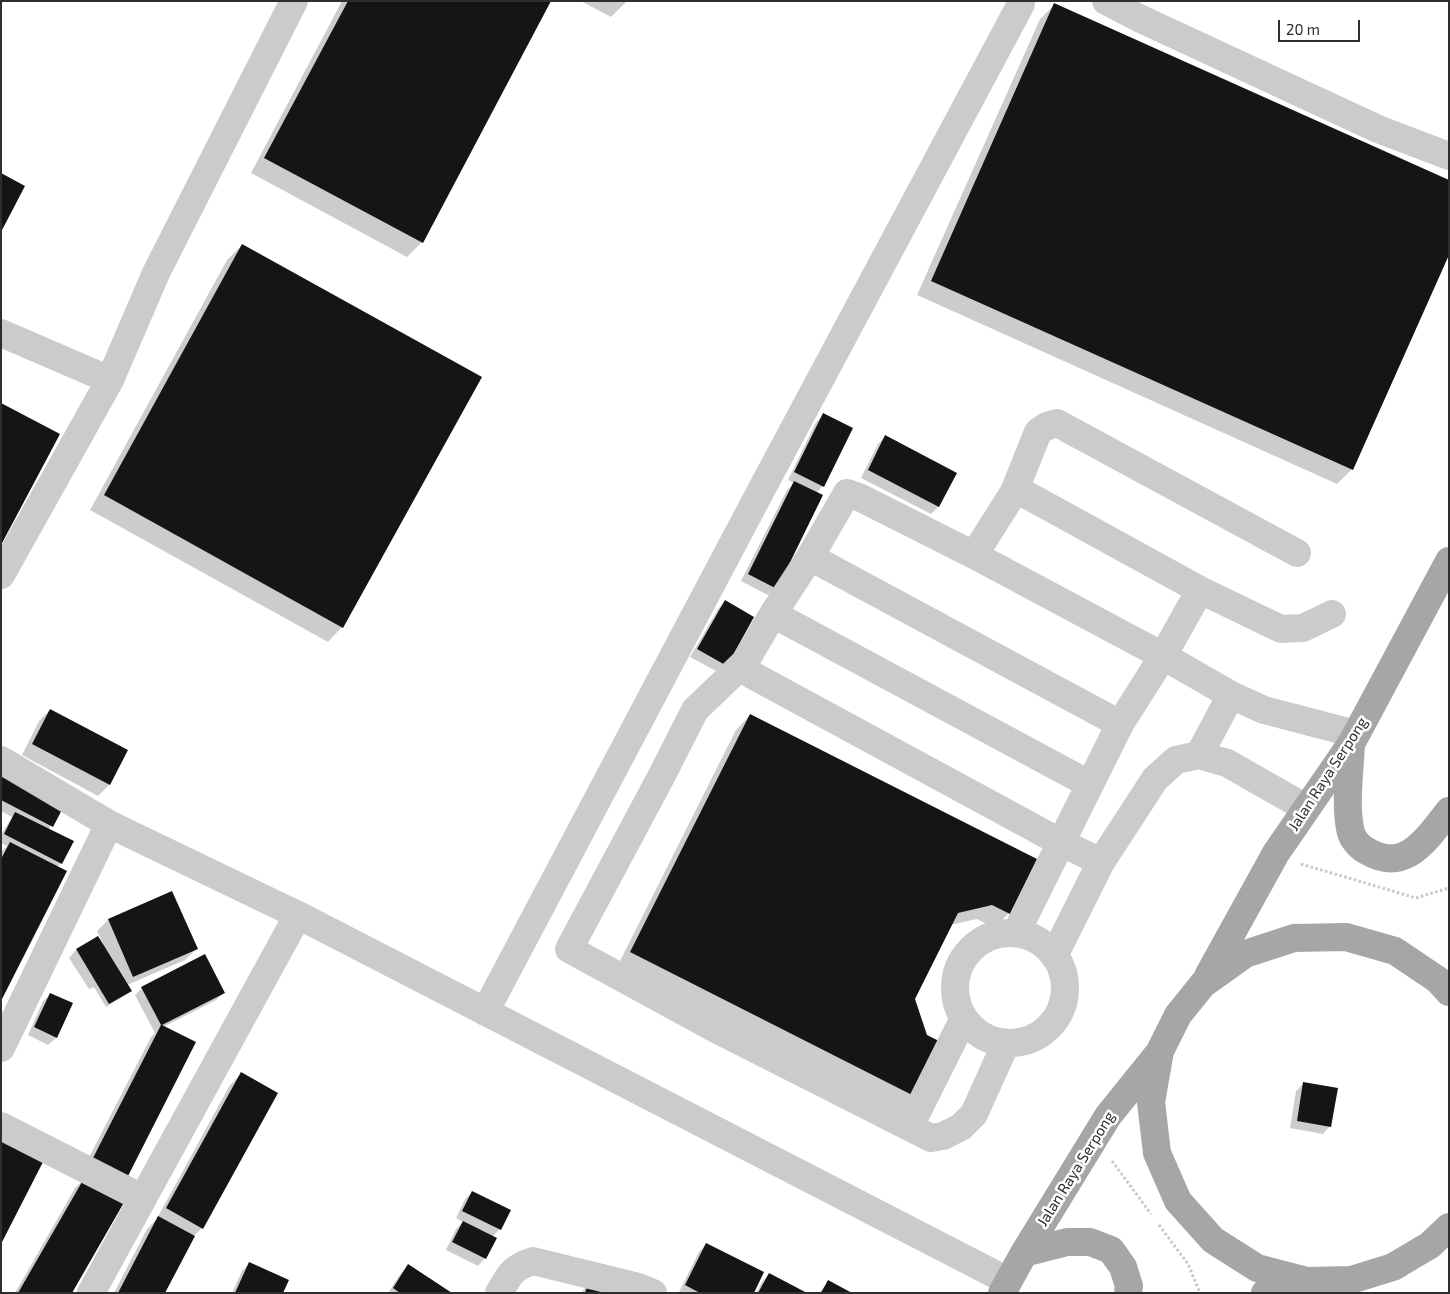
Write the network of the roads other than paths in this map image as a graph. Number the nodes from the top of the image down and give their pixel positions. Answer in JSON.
{"nodes":[{"id":1,"x":294,"y":1,"type":"edge"},
{"id":2,"x":1106,"y":1,"type":"edge"},
{"id":3,"x":1021,"y":4,"type":"dead end"},
{"id":4,"x":1144,"y":10,"type":"edge"},
{"id":5,"x":1449,"y":156,"type":"edge"},
{"id":6,"x":1,"y":334,"type":"edge"},
{"id":7,"x":110,"y":380,"type":"junction"},
{"id":8,"x":1014,"y":492,"type":"junction"},
{"id":9,"x":1297,"y":552,"type":"dead end"},
{"id":10,"x":974,"y":555,"type":"junction"},
{"id":11,"x":810,"y":557,"type":"junction"},
{"id":12,"x":1449,"y":561,"type":"edge"},
{"id":13,"x":1,"y":575,"type":"edge"},
{"id":14,"x":1200,"y":590,"type":"junction"},
{"id":15,"x":773,"y":614,"type":"junction"},
{"id":16,"x":1332,"y":614,"type":"dead end"},
{"id":17,"x":1163,"y":656,"type":"junction"},
{"id":18,"x":744,"y":662,"type":"junction"},
{"id":19,"x":1231,"y":695,"type":"junction"},
{"id":20,"x":1120,"y":724,"type":"junction"},
{"id":21,"x":1354,"y":739,"type":"junction"},
{"id":22,"x":1199,"y":756,"type":"junction"},
{"id":23,"x":1,"y":760,"type":"edge"},
{"id":24,"x":1089,"y":784,"type":"junction"},
{"id":25,"x":1306,"y":808,"type":"junction"},
{"id":26,"x":1449,"y":811,"type":"edge"},
{"id":27,"x":109,"y":824,"type":"junction"},
{"id":28,"x":1060,"y":842,"type":"junction"},
{"id":29,"x":1102,"y":862,"type":"junction"},
{"id":30,"x":298,"y":915,"type":"junction"},
{"id":31,"x":1016,"y":933,"type":"junction"},
{"id":32,"x":1054,"y":956,"type":"junction"},
{"id":33,"x":1203,"y":984,"type":"junction"},
{"id":34,"x":1449,"y":992,"type":"edge"},
{"id":35,"x":485,"y":1012,"type":"junction"},
{"id":36,"x":964,"y":1018,"type":"junction"},
{"id":37,"x":1006,"y":1043,"type":"junction"},
{"id":38,"x":1,"y":1048,"type":"edge"},
{"id":39,"x":1160,"y":1051,"type":"junction"},
{"id":40,"x":1,"y":1126,"type":"edge"},
{"id":41,"x":910,"y":1126,"type":"junction"},
{"id":42,"x":142,"y":1198,"type":"junction"},
{"id":43,"x":1449,"y":1227,"type":"edge"},
{"id":44,"x":1024,"y":1253,"type":"junction"},
{"id":45,"x":1307,"y":1281,"type":"junction"},
{"id":46,"x":1005,"y":1287,"type":"edge"},
{"id":47,"x":91,"y":1293,"type":"edge"},
{"id":48,"x":499,"y":1293,"type":"edge"},
{"id":49,"x":653,"y":1293,"type":"edge"},
{"id":50,"x":1128,"y":1293,"type":"edge"},
{"id":51,"x":1265,"y":1293,"type":"edge"}],
"edges":[{"from":1,"to":7,"type":"street"},
{"from":2,"to":4,"type":"street"},
{"from":3,"to":35,"type":"street"},
{"from":4,"to":5,"type":"street"},
{"from":6,"to":7,"type":"street"},
{"from":7,"to":13,"type":"street"},
{"from":8,"to":9,"type":"street"},
{"from":8,"to":10,"type":"street"},
{"from":8,"to":14,"type":"street"},
{"from":10,"to":11,"type":"street"},
{"from":10,"to":17,"type":"street"},
{"from":11,"to":15,"type":"street"},
{"from":11,"to":20,"type":"street"},
{"from":12,"to":21,"type":"main road","name":"Jalan Raya Serpong"},
{"from":14,"to":16,"type":"street"},
{"from":14,"to":17,"type":"street"},
{"from":15,"to":18,"type":"street"},
{"from":15,"to":24,"type":"street"},
{"from":17,"to":19,"type":"street"},
{"from":17,"to":20,"type":"street"},
{"from":18,"to":28,"type":"street"},
{"from":18,"to":41,"type":"street"},
{"from":19,"to":21,"type":"street"},
{"from":19,"to":22,"type":"street"},
{"from":20,"to":24,"type":"street"},
{"from":21,"to":25,"type":"main road","name":"Jalan Raya Serpong"},
{"from":21,"to":26,"type":"main road"},
{"from":22,"to":25,"type":"street"},
{"from":22,"to":29,"type":"street"},
{"from":23,"to":27,"type":"street"},
{"from":24,"to":28,"type":"street"},
{"from":25,"to":33,"type":"main road","name":"Jalan Raya Serpong"},
{"from":27,"to":30,"type":"street"},
{"from":27,"to":38,"type":"street"},
{"from":28,"to":29,"type":"street"},
{"from":28,"to":31,"type":"street"},
{"from":29,"to":32,"type":"street"},
{"from":30,"to":35,"type":"street"},
{"from":30,"to":42,"type":"street"},
{"from":31,"to":32,"type":"street"},
{"from":31,"to":36,"type":"street"},
{"from":32,"to":37,"type":"street"},
{"from":33,"to":34,"type":"main road"},
{"from":33,"to":39,"type":"main road"},
{"from":35,"to":46,"type":"street"},
{"from":36,"to":37,"type":"street"},
{"from":36,"to":41,"type":"street"},
{"from":37,"to":41,"type":"street"},
{"from":39,"to":44,"type":"main road","name":"Jalan Raya Serpong"},
{"from":39,"to":45,"type":"main road"},
{"from":40,"to":42,"type":"street"},
{"from":42,"to":47,"type":"street"},
{"from":43,"to":45,"type":"main road"},
{"from":44,"to":46,"type":"main road","name":"Jalan Raya Serpong"},
{"from":44,"to":50,"type":"main road"},
{"from":45,"to":51,"type":"main road"},
{"from":48,"to":49,"type":"street"}]}
